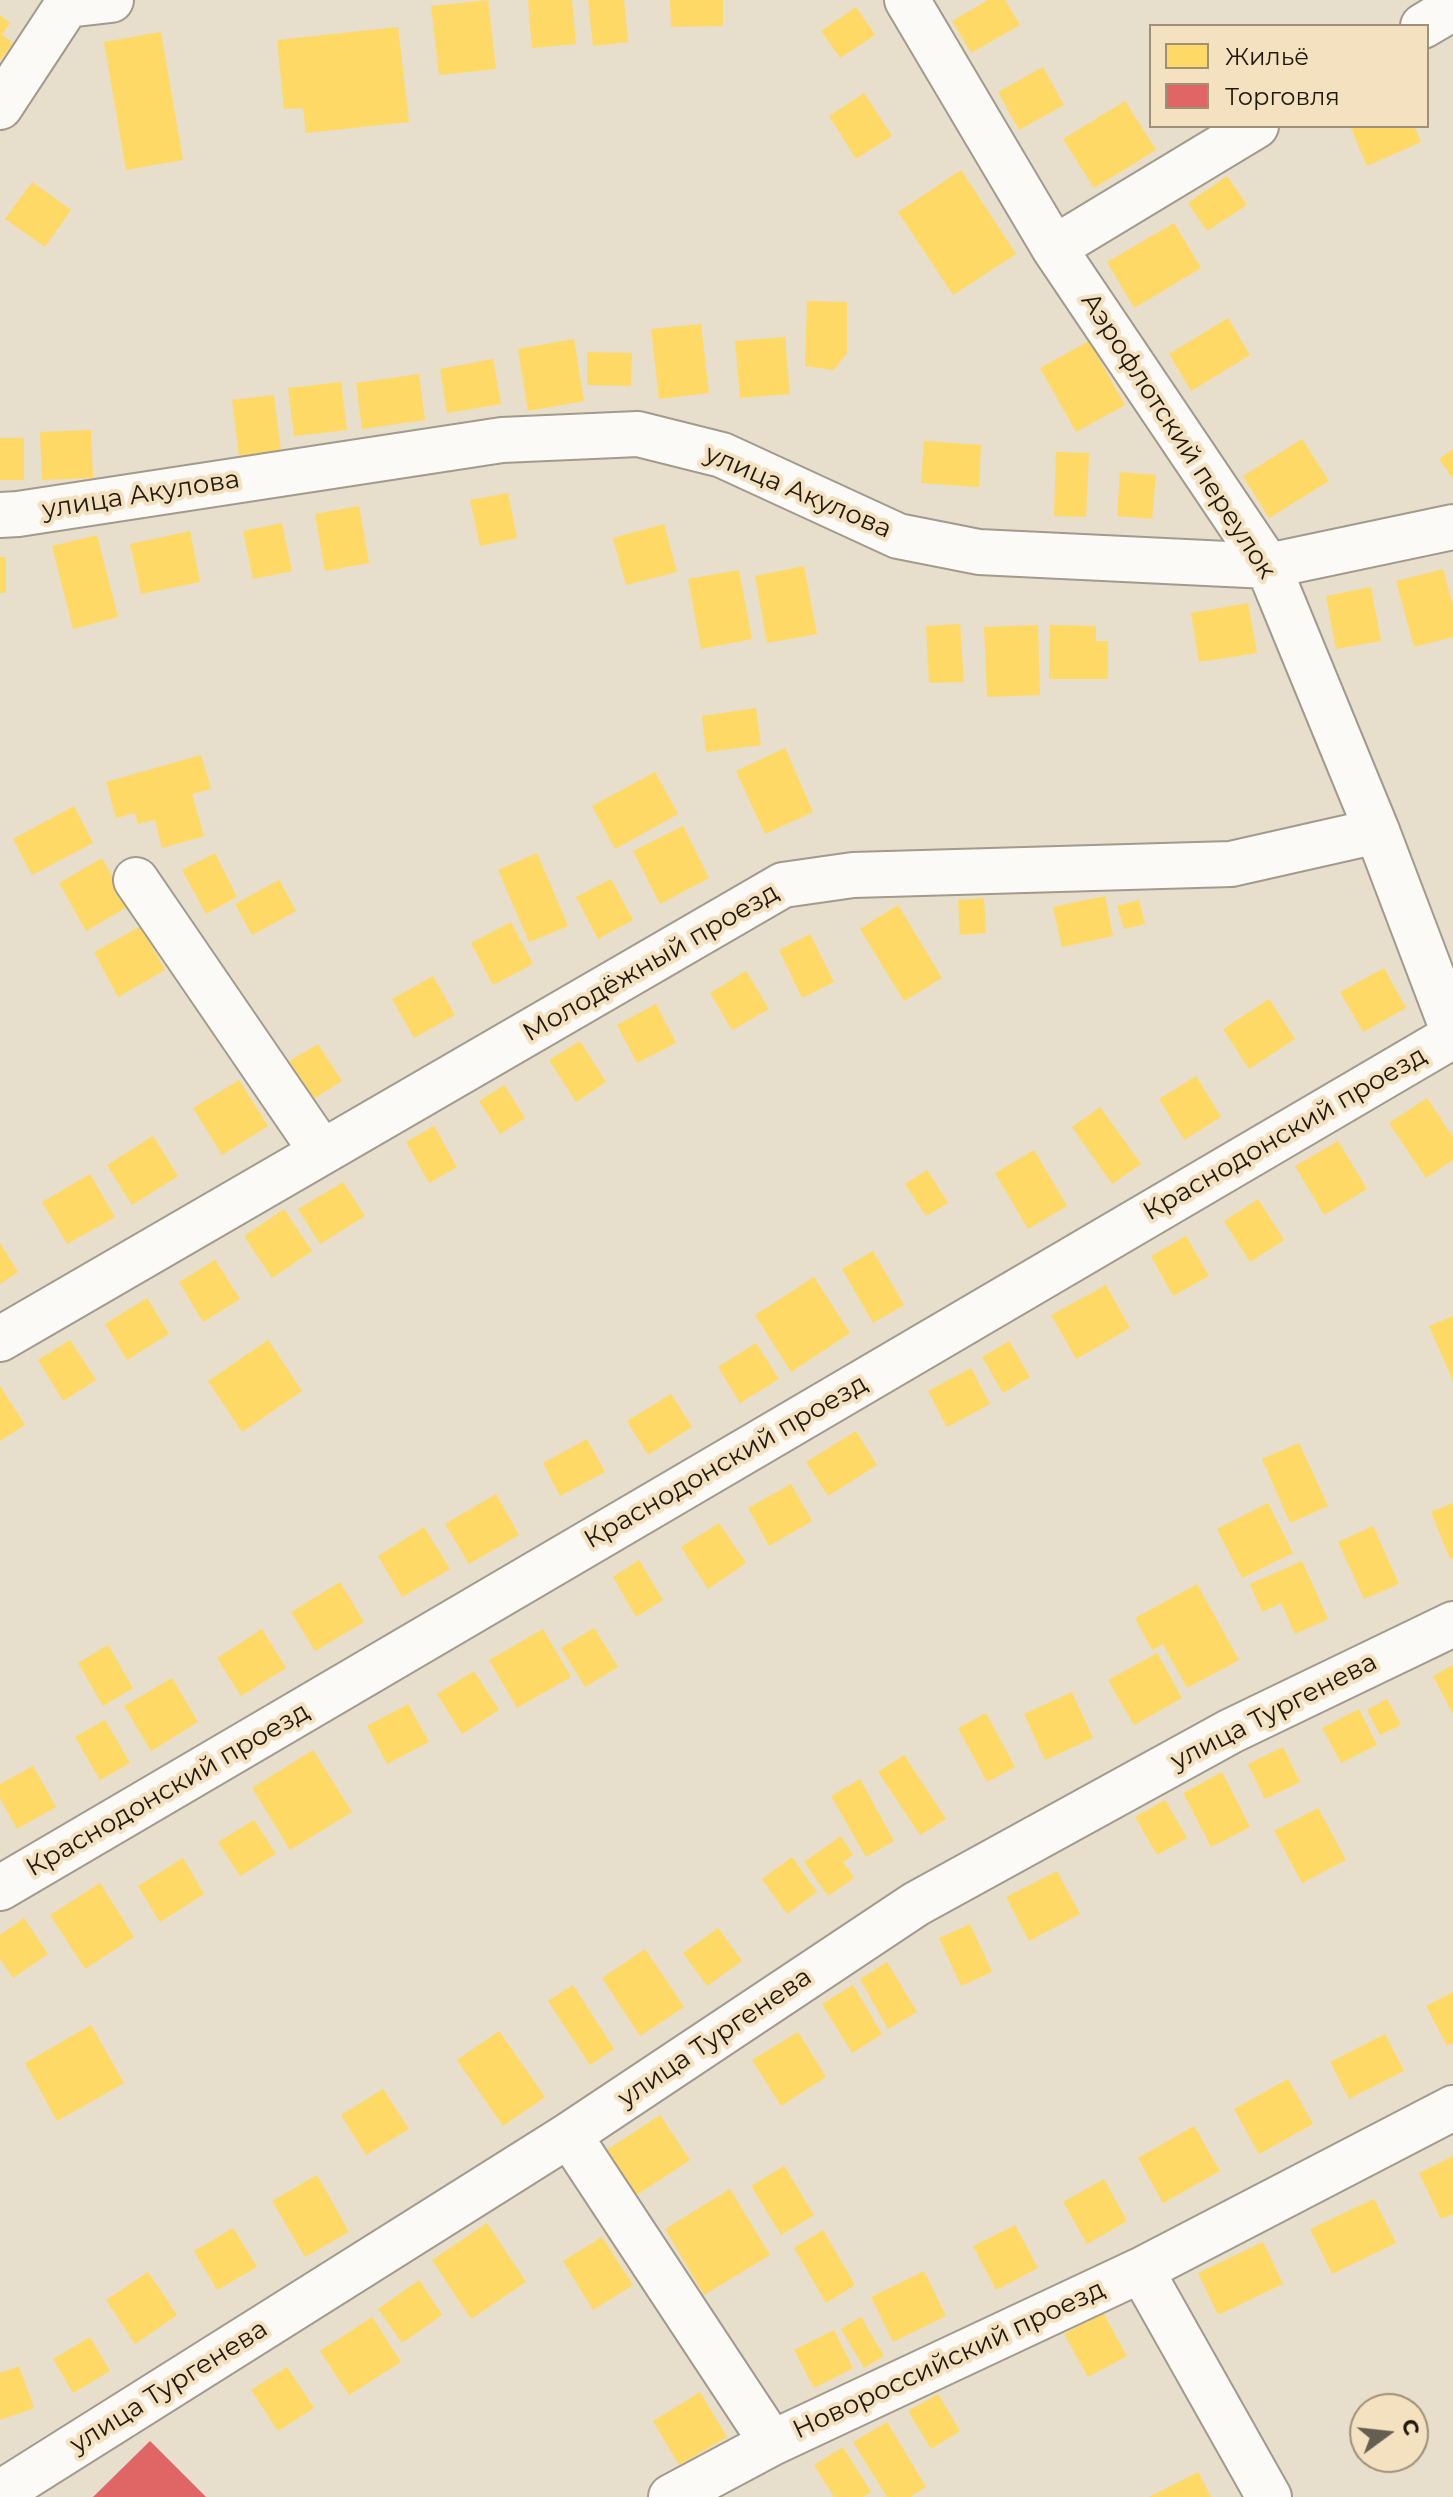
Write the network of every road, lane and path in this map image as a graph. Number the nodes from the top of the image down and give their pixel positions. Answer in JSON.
{"nodes":[{"id":1,"x":111,"y":0,"type":"edge"},
{"id":2,"x":907,"y":0,"type":"edge"},
{"id":3,"x":67,"y":3,"type":"edge"},
{"id":4,"x":1453,"y":8,"type":"edge"},
{"id":5,"x":1426,"y":24,"type":"edge"},
{"id":6,"x":0,"y":107,"type":"edge"},
{"id":7,"x":1253,"y":128,"type":"edge"},
{"id":8,"x":1054,"y":248,"type":"junction"},
{"id":9,"x":0,"y":515,"type":"edge"},
{"id":10,"x":1453,"y":527,"type":"edge"},
{"id":11,"x":1268,"y":566,"type":"junction"},
{"id":12,"x":1377,"y":831,"type":"junction"},
{"id":13,"x":136,"y":880,"type":"dead end"},
{"id":14,"x":1453,"y":1033,"type":"edge"},
{"id":15,"x":322,"y":1152,"type":"junction"},
{"id":16,"x":0,"y":1339,"type":"edge"},
{"id":17,"x":1453,"y":1624,"type":"edge"},
{"id":18,"x":0,"y":1888,"type":"edge"},
{"id":19,"x":1453,"y":2108,"type":"edge"},
{"id":20,"x":569,"y":2135,"type":"junction"},
{"id":21,"x":1141,"y":2270,"type":"junction"},
{"id":22,"x":772,"y":2443,"type":"junction"},
{"id":23,"x":0,"y":2493,"type":"edge"},
{"id":24,"x":671,"y":2497,"type":"edge"},
{"id":25,"x":1269,"y":2497,"type":"edge"}],
"edges":[{"from":1,"to":3,"type":"street"},
{"from":2,"to":8,"type":"street","name":"Аэрофлотский переулок"},
{"from":3,"to":6,"type":"street"},
{"from":4,"to":5,"type":"street"},
{"from":7,"to":8,"type":"street"},
{"from":8,"to":11,"type":"street","name":"Аэрофлотский переулок"},
{"from":9,"to":11,"type":"street","name":"улица Акулова"},
{"from":10,"to":11,"type":"street","name":"улица Акулова"},
{"from":11,"to":12,"type":"street","name":"Аэрофлотский переулок"},
{"from":12,"to":14,"type":"street","name":"Аэрофлотский переулок"},
{"from":12,"to":15,"type":"street","name":"Молодёжный проезд"},
{"from":13,"to":15,"type":"street"},
{"from":14,"to":18,"type":"street","name":"Краснодонский проезд"},
{"from":15,"to":16,"type":"street","name":"Молодёжный проезд"},
{"from":17,"to":20,"type":"street","name":"улица Тургенева"},
{"from":19,"to":21,"type":"street","name":"Новороссийский проезд"},
{"from":20,"to":22,"type":"street","name":"Новороссийский проезд"},
{"from":20,"to":23,"type":"street","name":"улица Тургенева"},
{"from":21,"to":22,"type":"street","name":"Новороссийский проезд"},
{"from":21,"to":25,"type":"street"},
{"from":22,"to":24,"type":"street"}]}
